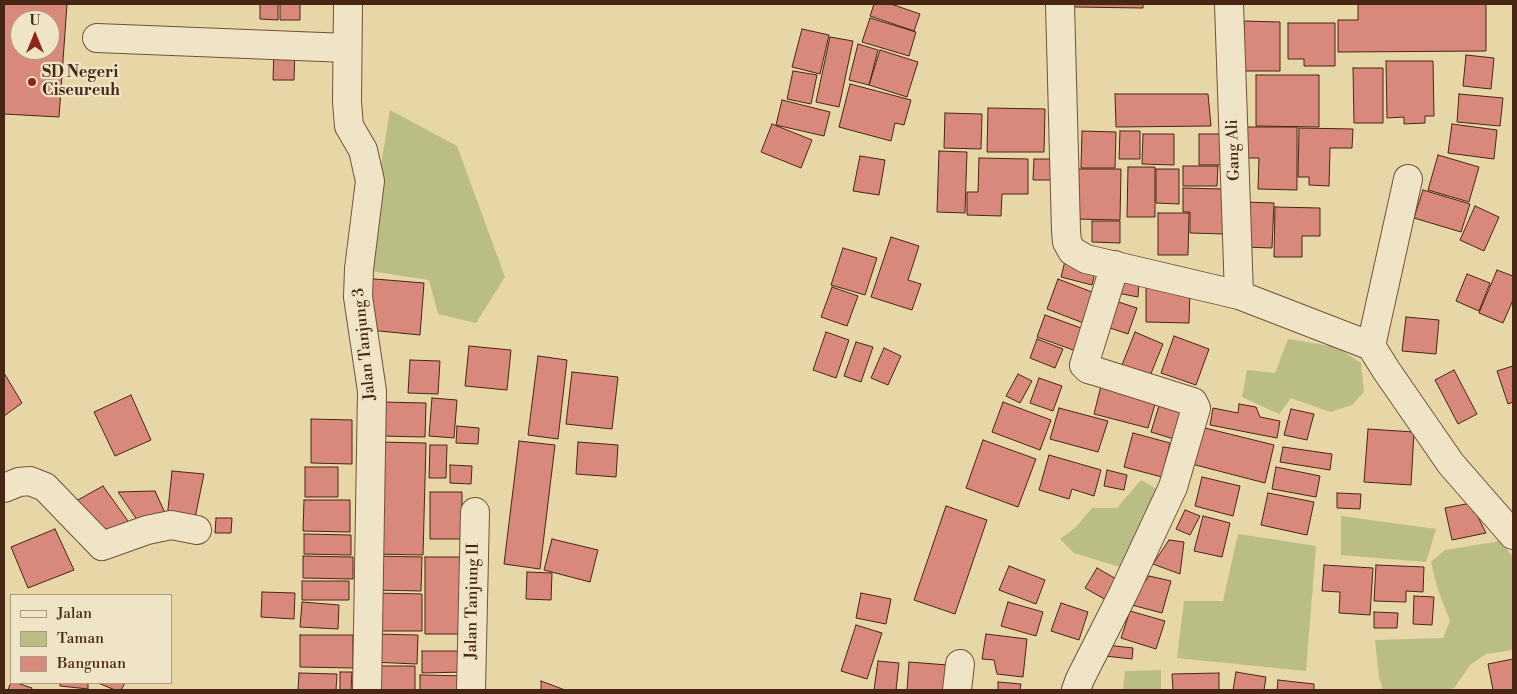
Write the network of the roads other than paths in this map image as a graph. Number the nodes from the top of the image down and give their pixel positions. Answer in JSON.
{"nodes":[{"id":1,"x":348,"y":4,"type":"edge"},
{"id":2,"x":1060,"y":4,"type":"edge"},
{"id":3,"x":1229,"y":4,"type":"edge"},
{"id":4,"x":97,"y":38,"type":"dead end"},
{"id":5,"x":347,"y":48,"type":"junction"},
{"id":6,"x":1408,"y":179,"type":"dead end"},
{"id":7,"x":1115,"y":265,"type":"junction"},
{"id":8,"x":1239,"y":295,"type":"junction"},
{"id":9,"x":1371,"y":346,"type":"junction"},
{"id":10,"x":4,"y":488,"type":"edge"},
{"id":11,"x":475,"y":512,"type":"dead end"},
{"id":12,"x":197,"y":530,"type":"dead end"},
{"id":13,"x":1513,"y":535,"type":"edge"},
{"id":14,"x":366,"y":690,"type":"edge"},
{"id":15,"x":471,"y":690,"type":"edge"},
{"id":16,"x":1076,"y":690,"type":"edge"}],
"edges":[{"from":1,"to":5,"type":"street","name":"Jalan Tanjung 3"},
{"from":2,"to":7,"type":"street"},
{"from":3,"to":8,"type":"street","name":"Gang Ali"},
{"from":4,"to":5,"type":"street"},
{"from":5,"to":14,"type":"street","name":"Jalan Tanjung 3"},
{"from":6,"to":9,"type":"street"},
{"from":7,"to":8,"type":"street"},
{"from":7,"to":16,"type":"street"},
{"from":8,"to":9,"type":"street"},
{"from":9,"to":13,"type":"street"},
{"from":10,"to":12,"type":"street"},
{"from":11,"to":15,"type":"street","name":"Jalan Tanjung II"}]}
